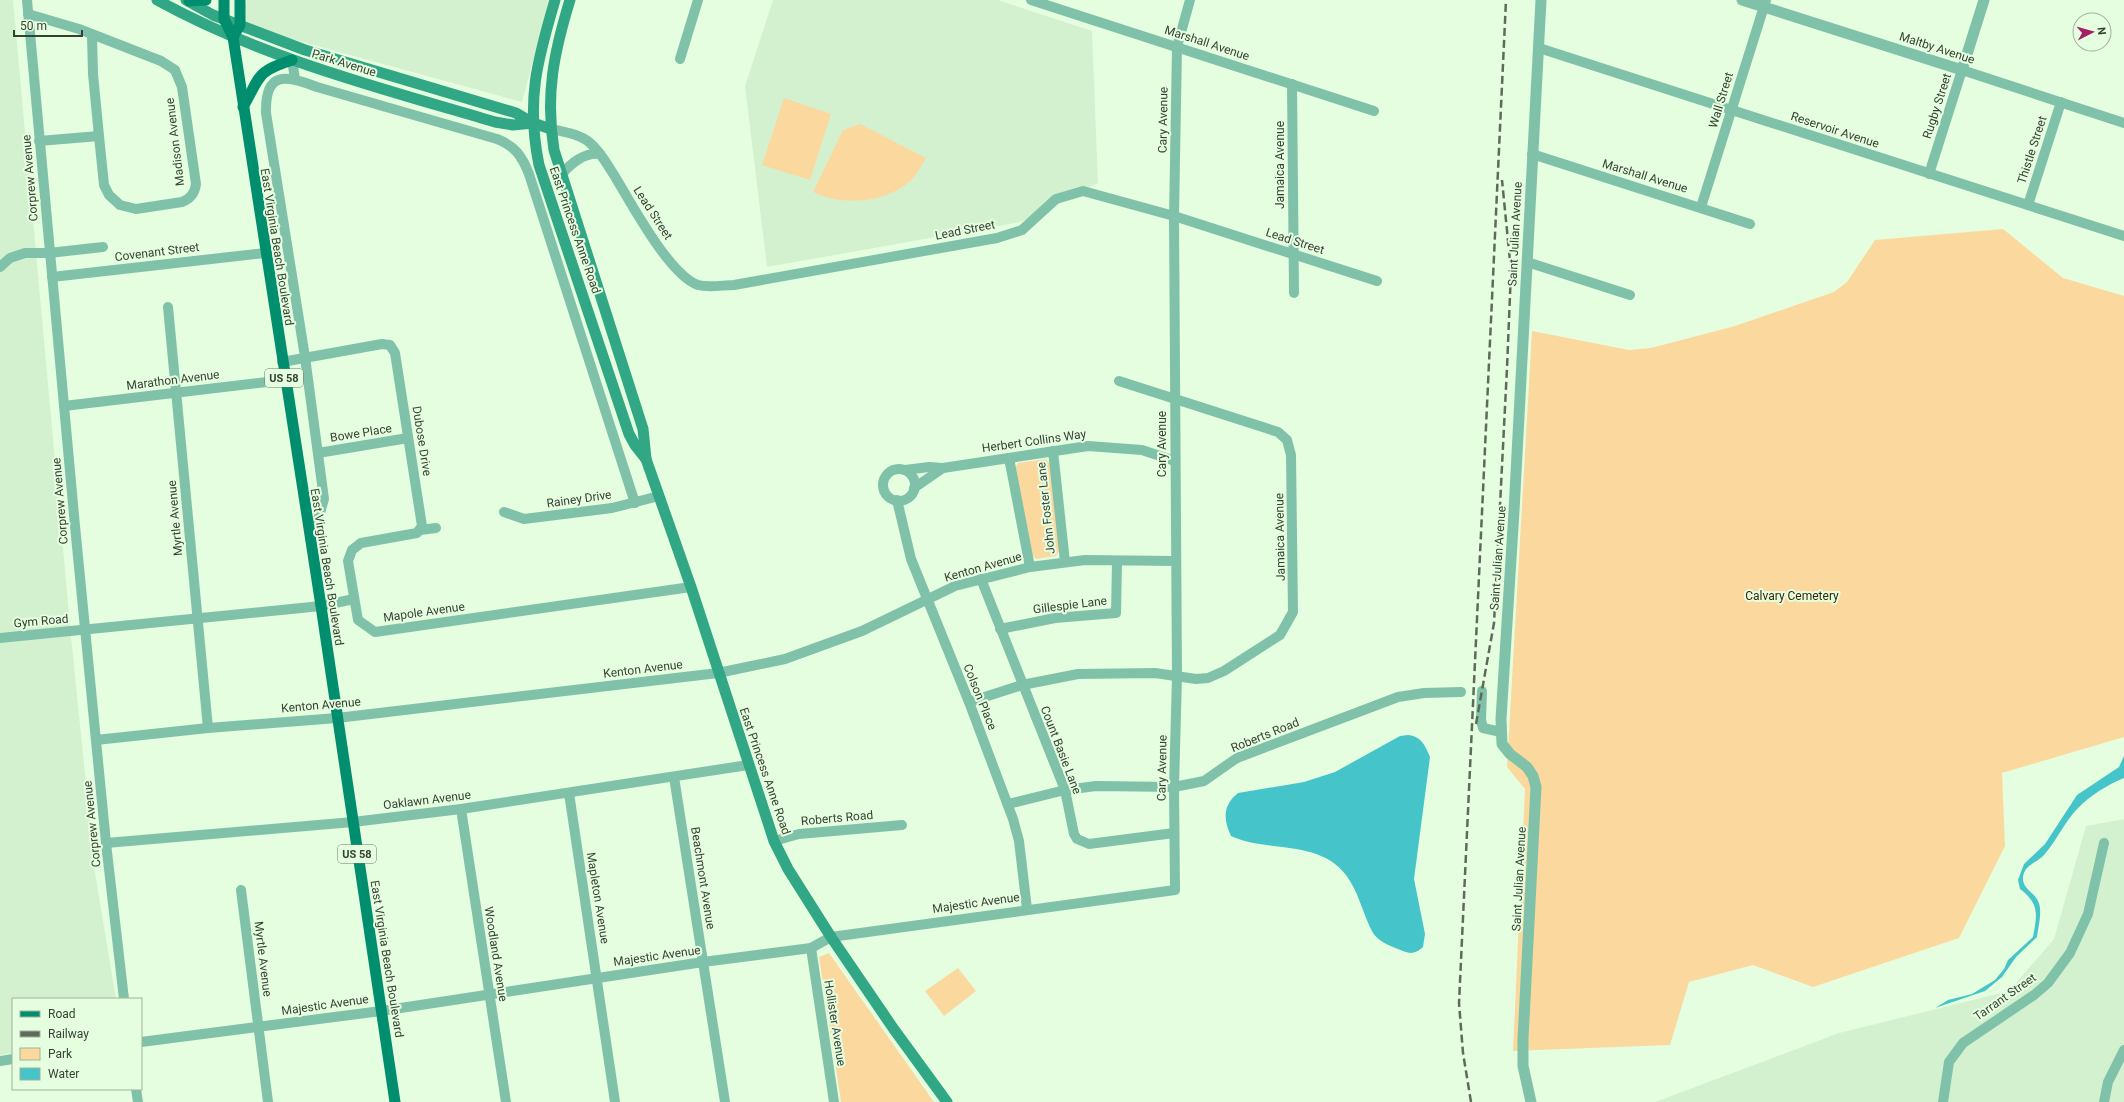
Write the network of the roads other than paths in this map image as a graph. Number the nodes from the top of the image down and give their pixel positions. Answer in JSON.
{"nodes":[{"id":1,"x":27,"y":0,"type":"edge"},
{"id":2,"x":156,"y":0,"type":"edge"},
{"id":3,"x":206,"y":0,"type":"edge"},
{"id":4,"x":224,"y":0,"type":"edge"},
{"id":5,"x":240,"y":0,"type":"edge"},
{"id":6,"x":555,"y":0,"type":"edge"},
{"id":7,"x":570,"y":0,"type":"edge"},
{"id":8,"x":698,"y":0,"type":"edge"},
{"id":9,"x":1031,"y":0,"type":"edge"},
{"id":10,"x":1190,"y":0,"type":"edge"},
{"id":11,"x":1542,"y":0,"type":"edge"},
{"id":12,"x":1742,"y":0,"type":"edge"},
{"id":13,"x":1984,"y":0,"type":"edge"},
{"id":14,"x":188,"y":1,"type":"edge"},
{"id":15,"x":1764,"y":3,"type":"edge"},
{"id":16,"x":28,"y":14,"type":"junction"},
{"id":17,"x":224,"y":19,"type":"junction"},
{"id":18,"x":240,"y":25,"type":"junction"},
{"id":19,"x":92,"y":35,"type":"junction"},
{"id":20,"x":233,"y":36,"type":"junction"},
{"id":21,"x":1177,"y":47,"type":"junction"},
{"id":22,"x":1539,"y":48,"type":"junction"},
{"id":23,"x":680,"y":59,"type":"dead end"},
{"id":24,"x":292,"y":60,"type":"junction"},
{"id":25,"x":1962,"y":70,"type":"junction"},
{"id":26,"x":295,"y":79,"type":"junction"},
{"id":27,"x":1292,"y":84,"type":"junction"},
{"id":28,"x":2061,"y":102,"type":"junction"},
{"id":29,"x":244,"y":107,"type":"junction"},
{"id":30,"x":1731,"y":110,"type":"junction"},
{"id":31,"x":1374,"y":111,"type":"dead end"},
{"id":32,"x":533,"y":123,"type":"junction"},
{"id":33,"x":2124,"y":123,"type":"edge"},
{"id":34,"x":551,"y":129,"type":"junction"},
{"id":35,"x":99,"y":136,"type":"junction"},
{"id":36,"x":39,"y":141,"type":"junction"},
{"id":37,"x":600,"y":154,"type":"junction"},
{"id":38,"x":1532,"y":154,"type":"junction"},
{"id":39,"x":562,"y":174,"type":"junction"},
{"id":40,"x":1929,"y":174,"type":"junction"},
{"id":41,"x":2028,"y":205,"type":"junction"},
{"id":42,"x":1701,"y":207,"type":"junction"},
{"id":43,"x":1174,"y":216,"type":"junction"},
{"id":44,"x":1750,"y":224,"type":"dead end"},
{"id":45,"x":2124,"y":236,"type":"edge"},
{"id":46,"x":103,"y":247,"type":"dead end"},
{"id":47,"x":265,"y":252,"type":"junction"},
{"id":48,"x":49,"y":253,"type":"junction"},
{"id":49,"x":1293,"y":255,"type":"junction"},
{"id":50,"x":1526,"y":262,"type":"junction"},
{"id":51,"x":0,"y":267,"type":"edge"},
{"id":52,"x":52,"y":277,"type":"junction"},
{"id":53,"x":1377,"y":281,"type":"dead end"},
{"id":54,"x":1294,"y":293,"type":"dead end"},
{"id":55,"x":1630,"y":295,"type":"dead end"},
{"id":56,"x":168,"y":307,"type":"dead end"},
{"id":57,"x":305,"y":357,"type":"junction"},
{"id":58,"x":282,"y":362,"type":"junction"},
{"id":59,"x":284,"y":380,"type":"junction"},
{"id":60,"x":1119,"y":381,"type":"dead end"},
{"id":61,"x":176,"y":392,"type":"junction"},
{"id":62,"x":1174,"y":398,"type":"junction"},
{"id":63,"x":64,"y":406,"type":"junction"},
{"id":64,"x":408,"y":438,"type":"junction"},
{"id":65,"x":1053,"y":451,"type":"junction"},
{"id":66,"x":318,"y":452,"type":"junction"},
{"id":67,"x":1009,"y":458,"type":"junction"},
{"id":68,"x":646,"y":459,"type":"junction"},
{"id":69,"x":1175,"y":461,"type":"junction"},
{"id":70,"x":943,"y":468,"type":"junction"},
{"id":71,"x":905,"y":470,"type":"junction"},
{"id":72,"x":914,"y":488,"type":"junction"},
{"id":73,"x":659,"y":496,"type":"junction"},
{"id":74,"x":897,"y":500,"type":"junction"},
{"id":75,"x":635,"y":503,"type":"junction"},
{"id":76,"x":504,"y":512,"type":"dead end"},
{"id":77,"x":436,"y":528,"type":"dead end"},
{"id":78,"x":420,"y":530,"type":"junction"},
{"id":79,"x":310,"y":536,"type":"junction"},
{"id":80,"x":1117,"y":560,"type":"junction"},
{"id":81,"x":1175,"y":561,"type":"junction"},
{"id":82,"x":1065,"y":562,"type":"junction"},
{"id":83,"x":1030,"y":566,"type":"junction"},
{"id":84,"x":981,"y":580,"type":"junction"},
{"id":85,"x":691,"y":587,"type":"junction"},
{"id":86,"x":354,"y":599,"type":"junction"},
{"id":87,"x":927,"y":599,"type":"junction"},
{"id":88,"x":321,"y":606,"type":"junction"},
{"id":89,"x":198,"y":619,"type":"junction"},
{"id":90,"x":1000,"y":629,"type":"junction"},
{"id":91,"x":85,"y":630,"type":"junction"},
{"id":92,"x":0,"y":638,"type":"edge"},
{"id":93,"x":718,"y":673,"type":"junction"},
{"id":94,"x":1177,"y":676,"type":"junction"},
{"id":95,"x":1022,"y":685,"type":"junction"},
{"id":96,"x":1482,"y":691,"type":"dead end"},
{"id":97,"x":1461,"y":692,"type":"dead end"},
{"id":98,"x":969,"y":702,"type":"junction"},
{"id":99,"x":337,"y":718,"type":"junction"},
{"id":100,"x":208,"y":728,"type":"junction"},
{"id":101,"x":1501,"y":732,"type":"junction"},
{"id":102,"x":96,"y":740,"type":"junction"},
{"id":103,"x":748,"y":765,"type":"junction"},
{"id":104,"x":674,"y":777,"type":"junction"},
{"id":105,"x":1174,"y":787,"type":"junction"},
{"id":106,"x":1065,"y":790,"type":"junction"},
{"id":107,"x":569,"y":793,"type":"junction"},
{"id":108,"x":1008,"y":804,"type":"junction"},
{"id":109,"x":460,"y":809,"type":"junction"},
{"id":110,"x":352,"y":822,"type":"junction"},
{"id":111,"x":902,"y":825,"type":"dead end"},
{"id":112,"x":1174,"y":833,"type":"junction"},
{"id":113,"x":774,"y":841,"type":"junction"},
{"id":114,"x":106,"y":843,"type":"junction"},
{"id":115,"x":2104,"y":843,"type":"dead end"},
{"id":116,"x":241,"y":890,"type":"dead end"},
{"id":117,"x":1175,"y":890,"type":"joint"},
{"id":118,"x":1027,"y":909,"type":"junction"},
{"id":119,"x":831,"y":937,"type":"junction"},
{"id":120,"x":811,"y":948,"type":"junction"},
{"id":121,"x":703,"y":962,"type":"junction"},
{"id":122,"x":597,"y":978,"type":"junction"},
{"id":123,"x":490,"y":995,"type":"junction"},
{"id":124,"x":124,"y":998,"type":"edge"},
{"id":125,"x":382,"y":1011,"type":"junction"},
{"id":126,"x":258,"y":1027,"type":"junction"},
{"id":127,"x":142,"y":1042,"type":"edge"},
{"id":128,"x":2124,"y":1050,"type":"edge"},
{"id":129,"x":12,"y":1059,"type":"edge"},
{"id":130,"x":0,"y":1061,"type":"edge"},
{"id":131,"x":136,"y":1090,"type":"edge"},
{"id":132,"x":138,"y":1102,"type":"edge"},
{"id":133,"x":268,"y":1102,"type":"edge"},
{"id":134,"x":395,"y":1102,"type":"edge"},
{"id":135,"x":506,"y":1102,"type":"edge"},
{"id":136,"x":616,"y":1102,"type":"edge"},
{"id":137,"x":724,"y":1102,"type":"edge"},
{"id":138,"x":834,"y":1102,"type":"edge"},
{"id":139,"x":947,"y":1102,"type":"edge"},
{"id":140,"x":1531,"y":1102,"type":"edge"},
{"id":141,"x":1943,"y":1102,"type":"edge"},
{"id":142,"x":2104,"y":1102,"type":"edge"}],
"edges":[{"from":1,"to":16,"type":"street","name":"Corprew Avenue"},
{"from":2,"to":20,"type":"main road","name":"Park Avenue"},
{"from":3,"to":14,"type":"main road"},
{"from":4,"to":17,"type":"main road","name":"East Virginia Beach Boulevard","number":"US 58"},
{"from":5,"to":18,"type":"main road"},
{"from":6,"to":32,"type":"main road","name":"East Princess Anne Road"},
{"from":7,"to":34,"type":"main road","name":"East Princess Anne Road"},
{"from":8,"to":23,"type":"street"},
{"from":9,"to":21,"type":"street","name":"Marshall Avenue"},
{"from":10,"to":21,"type":"street","name":"Cary Avenue"},
{"from":11,"to":22,"type":"street","name":"Saint Julian Avenue"},
{"from":12,"to":15,"type":"street","name":"Maltby Avenue"},
{"from":13,"to":25,"type":"street","name":"Rugby Street"},
{"from":14,"to":17,"type":"main road","name":"Park Avenue"},
{"from":15,"to":25,"type":"street","name":"Maltby Avenue"},
{"from":15,"to":30,"type":"street","name":"Wall Street"},
{"from":16,"to":19,"type":"street","name":"Madison Avenue"},
{"from":16,"to":36,"type":"street","name":"Corprew Avenue"},
{"from":17,"to":18,"type":"main road","name":"Park Avenue"},
{"from":17,"to":20,"type":"main road","name":"East Virginia Beach Boulevard","number":"US 58"},
{"from":18,"to":20,"type":"main road"},
{"from":18,"to":32,"type":"main road","name":"Park Avenue"},
{"from":19,"to":35,"type":"street","name":"Madison Avenue"},
{"from":19,"to":35,"type":"street","name":"Madison Avenue"},
{"from":20,"to":24,"type":"main road","name":"Park Avenue"},
{"from":20,"to":29,"type":"main road","name":"East Virginia Beach Boulevard","number":"US 58"},
{"from":21,"to":27,"type":"street","name":"Marshall Avenue"},
{"from":21,"to":43,"type":"street","name":"Cary Avenue"},
{"from":22,"to":30,"type":"street","name":"Reservoir Avenue"},
{"from":22,"to":38,"type":"street","name":"Saint Julian Avenue"},
{"from":24,"to":26,"type":"street"},
{"from":24,"to":29,"type":"main road"},
{"from":24,"to":32,"type":"main road","name":"Park Avenue"},
{"from":25,"to":28,"type":"street","name":"Maltby Avenue"},
{"from":25,"to":40,"type":"street","name":"Rugby Street"},
{"from":26,"to":57,"type":"street"},
{"from":26,"to":75,"type":"street"},
{"from":27,"to":31,"type":"street","name":"Marshall Avenue"},
{"from":27,"to":49,"type":"street","name":"Jamaica Avenue"},
{"from":28,"to":33,"type":"street","name":"Maltby Avenue"},
{"from":28,"to":41,"type":"street","name":"Thistle Street"},
{"from":29,"to":47,"type":"main road","name":"East Virginia Beach Boulevard","number":"US 58"},
{"from":30,"to":40,"type":"street","name":"Reservoir Avenue"},
{"from":30,"to":42,"type":"street","name":"Wall Street"},
{"from":32,"to":34,"type":"main road","name":"Park Avenue"},
{"from":32,"to":68,"type":"main road","name":"East Princess Anne Road"},
{"from":34,"to":37,"type":"street","name":"Lead Street"},
{"from":34,"to":39,"type":"main road","name":"East Princess Anne Road"},
{"from":35,"to":36,"type":"street"},
{"from":36,"to":48,"type":"street","name":"Corprew Avenue"},
{"from":37,"to":39,"type":"street"},
{"from":37,"to":43,"type":"street","name":"Lead Street"},
{"from":38,"to":42,"type":"street","name":"Marshall Avenue"},
{"from":38,"to":50,"type":"street","name":"Saint Julian Avenue"},
{"from":39,"to":68,"type":"main road","name":"East Princess Anne Road"},
{"from":40,"to":41,"type":"street","name":"Reservoir Avenue"},
{"from":41,"to":45,"type":"street","name":"Reservoir Avenue"},
{"from":42,"to":44,"type":"street","name":"Marshall Avenue"},
{"from":43,"to":49,"type":"street","name":"Lead Street"},
{"from":43,"to":62,"type":"street","name":"Cary Avenue"},
{"from":46,"to":48,"type":"street"},
{"from":47,"to":52,"type":"street","name":"Covenant Street"},
{"from":47,"to":58,"type":"main road","name":"East Virginia Beach Boulevard","number":"US 58"},
{"from":48,"to":51,"type":"street"},
{"from":48,"to":52,"type":"street","name":"Corprew Avenue"},
{"from":49,"to":53,"type":"street","name":"Lead Street"},
{"from":49,"to":54,"type":"street","name":"Jamaica Avenue"},
{"from":50,"to":55,"type":"street"},
{"from":50,"to":101,"type":"street","name":"Saint Julian Avenue"},
{"from":52,"to":63,"type":"street","name":"Corprew Avenue"},
{"from":56,"to":61,"type":"street","name":"Myrtle Avenue"},
{"from":57,"to":58,"type":"street","name":"Dubose Drive"},
{"from":57,"to":64,"type":"street","name":"Dubose Drive"},
{"from":57,"to":66,"type":"street"},
{"from":58,"to":59,"type":"main road","name":"East Virginia Beach Boulevard","number":"US 58"},
{"from":59,"to":61,"type":"street","name":"Marathon Avenue"},
{"from":59,"to":79,"type":"main road","name":"East Virginia Beach Boulevard","number":"US 58"},
{"from":60,"to":62,"type":"street","name":"Jamaica Avenue"},
{"from":61,"to":63,"type":"street","name":"Marathon Avenue"},
{"from":61,"to":89,"type":"street","name":"Myrtle Avenue"},
{"from":62,"to":69,"type":"street","name":"Cary Avenue"},
{"from":62,"to":94,"type":"street","name":"Jamaica Avenue"},
{"from":63,"to":91,"type":"street","name":"Corprew Avenue"},
{"from":64,"to":66,"type":"street","name":"Bowe Place"},
{"from":64,"to":78,"type":"street","name":"Dubose Drive"},
{"from":65,"to":67,"type":"street","name":"Herbert Collins Way"},
{"from":65,"to":69,"type":"street","name":"Herbert Collins Way"},
{"from":65,"to":82,"type":"street","name":"John Foster Lane"},
{"from":66,"to":79,"type":"street"},
{"from":67,"to":70,"type":"street","name":"Herbert Collins Way"},
{"from":67,"to":83,"type":"street"},
{"from":68,"to":73,"type":"main road","name":"East Princess Anne Road"},
{"from":69,"to":81,"type":"street","name":"Cary Avenue"},
{"from":70,"to":71,"type":"street","name":"Herbert Collins Way"},
{"from":70,"to":72,"type":"street","name":"Herbert Collins Way"},
{"from":71,"to":72,"type":"street"},
{"from":71,"to":74,"type":"street","name":"Herbert Collins Way"},
{"from":72,"to":74,"type":"street","name":"Herbert Collins Way"},
{"from":73,"to":75,"type":"street","name":"Rainey Drive"},
{"from":73,"to":85,"type":"main road","name":"East Princess Anne Road"},
{"from":74,"to":87,"type":"street","name":"Herbert Collins Way"},
{"from":75,"to":76,"type":"street","name":"Rainey Drive"},
{"from":77,"to":78,"type":"street"},
{"from":78,"to":86,"type":"street"},
{"from":79,"to":88,"type":"main road","name":"East Virginia Beach Boulevard","number":"US 58"},
{"from":80,"to":81,"type":"street","name":"Kenton Avenue"},
{"from":80,"to":82,"type":"street","name":"Kenton Avenue"},
{"from":80,"to":90,"type":"street","name":"Gillespie Lane"},
{"from":81,"to":94,"type":"street","name":"Cary Avenue"},
{"from":82,"to":83,"type":"street","name":"Kenton Avenue"},
{"from":83,"to":84,"type":"street","name":"Kenton Avenue"},
{"from":84,"to":87,"type":"street","name":"Kenton Avenue"},
{"from":84,"to":90,"type":"street","name":"Count Basie Lane"},
{"from":85,"to":86,"type":"street","name":"Mapole Avenue"},
{"from":85,"to":93,"type":"main road","name":"East Princess Anne Road"},
{"from":86,"to":88,"type":"street"},
{"from":87,"to":93,"type":"street","name":"Kenton Avenue"},
{"from":87,"to":98,"type":"street","name":"Colson Place"},
{"from":88,"to":89,"type":"street"},
{"from":88,"to":99,"type":"main road","name":"East Virginia Beach Boulevard","number":"US 58"},
{"from":89,"to":91,"type":"street"},
{"from":89,"to":100,"type":"street","name":"Myrtle Avenue"},
{"from":90,"to":95,"type":"street","name":"Count Basie Lane"},
{"from":91,"to":92,"type":"street","name":"Gym Road"},
{"from":91,"to":102,"type":"street","name":"Corprew Avenue"},
{"from":93,"to":99,"type":"street","name":"Kenton Avenue"},
{"from":93,"to":103,"type":"main road","name":"East Princess Anne Road"},
{"from":94,"to":95,"type":"street","name":"Jamaica Avenue"},
{"from":94,"to":105,"type":"street","name":"Cary Avenue"},
{"from":95,"to":98,"type":"street","name":"Jamaica Avenue"},
{"from":95,"to":106,"type":"street","name":"Count Basie Lane"},
{"from":96,"to":101,"type":"street"},
{"from":97,"to":105,"type":"street","name":"Roberts Road"},
{"from":98,"to":108,"type":"street","name":"Colson Place"},
{"from":99,"to":100,"type":"street","name":"Kenton Avenue"},
{"from":99,"to":110,"type":"main road","name":"East Virginia Beach Boulevard","number":"US 58"},
{"from":100,"to":102,"type":"street","name":"Kenton Avenue"},
{"from":101,"to":140,"type":"street","name":"Saint Julian Avenue"},
{"from":102,"to":114,"type":"street","name":"Corprew Avenue"},
{"from":103,"to":104,"type":"street","name":"Oaklawn Avenue"},
{"from":103,"to":113,"type":"main road","name":"East Princess Anne Road"},
{"from":104,"to":107,"type":"street","name":"Oaklawn Avenue"},
{"from":104,"to":121,"type":"street","name":"Beachmont Avenue"},
{"from":105,"to":106,"type":"street","name":"Roberts Road"},
{"from":105,"to":112,"type":"street","name":"Cary Avenue"},
{"from":106,"to":108,"type":"street","name":"Roberts Road"},
{"from":106,"to":112,"type":"street","name":"Count Basie Lane"},
{"from":107,"to":109,"type":"street","name":"Oaklawn Avenue"},
{"from":107,"to":122,"type":"street","name":"Mapleton Avenue"},
{"from":108,"to":118,"type":"street","name":"Colson Place"},
{"from":109,"to":110,"type":"street","name":"Oaklawn Avenue"},
{"from":109,"to":123,"type":"street","name":"Woodland Avenue"},
{"from":110,"to":114,"type":"street","name":"Oaklawn Avenue"},
{"from":110,"to":125,"type":"main road","name":"East Virginia Beach Boulevard","number":"US 58"},
{"from":111,"to":113,"type":"street","name":"Roberts Road"},
{"from":112,"to":117,"type":"street","name":"Cary Avenue"},
{"from":113,"to":119,"type":"main road","name":"East Princess Anne Road"},
{"from":114,"to":124,"type":"street","name":"Corprew Avenue"},
{"from":115,"to":141,"type":"street","name":"Tarrant Street"},
{"from":116,"to":126,"type":"street","name":"Myrtle Avenue"},
{"from":117,"to":118,"type":"street","name":"Majestic Avenue"},
{"from":118,"to":119,"type":"street","name":"Majestic Avenue"},
{"from":119,"to":120,"type":"street","name":"Majestic Avenue"},
{"from":119,"to":139,"type":"main road","name":"East Princess Anne Road"},
{"from":120,"to":121,"type":"street","name":"Majestic Avenue"},
{"from":120,"to":138,"type":"street","name":"Hollister Avenue"},
{"from":121,"to":122,"type":"street","name":"Majestic Avenue"},
{"from":121,"to":137,"type":"street","name":"Beachmont Avenue"},
{"from":122,"to":123,"type":"street","name":"Majestic Avenue"},
{"from":122,"to":136,"type":"street","name":"Mapleton Avenue"},
{"from":123,"to":125,"type":"street","name":"Majestic Avenue"},
{"from":123,"to":135,"type":"street","name":"Woodland Avenue"},
{"from":125,"to":126,"type":"street","name":"Majestic Avenue"},
{"from":125,"to":134,"type":"main road","name":"East Virginia Beach Boulevard","number":"US 58"},
{"from":126,"to":127,"type":"street","name":"Majestic Avenue"},
{"from":126,"to":133,"type":"street","name":"Myrtle Avenue"},
{"from":128,"to":142,"type":"street"},
{"from":129,"to":130,"type":"street"},
{"from":131,"to":132,"type":"street"}]}
